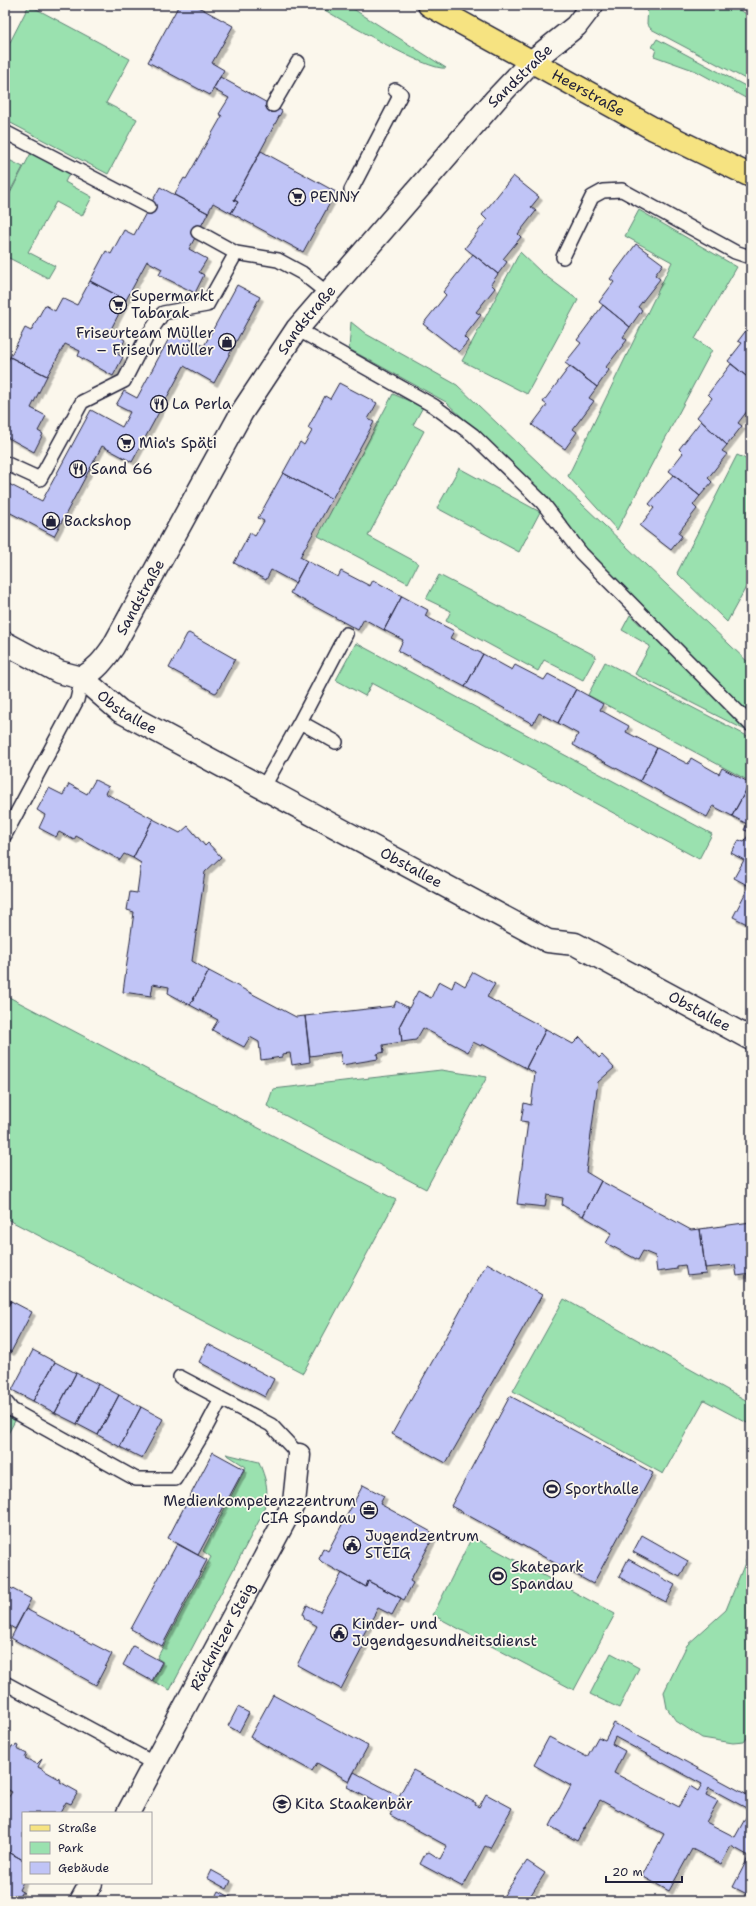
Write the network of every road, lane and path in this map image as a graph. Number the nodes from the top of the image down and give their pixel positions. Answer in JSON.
{"nodes":[{"id":1,"x":429,"y":5,"type":"edge"},
{"id":2,"x":592,"y":5,"type":"edge"},
{"id":3,"x":298,"y":62,"type":"dead end"},
{"id":4,"x":531,"y":62,"type":"junction"},
{"id":5,"x":395,"y":90,"type":"dead end"},
{"id":6,"x":273,"y":105,"type":"dead end"},
{"id":7,"x":5,"y":132,"type":"edge"},
{"id":8,"x":751,"y":176,"type":"edge"},
{"id":9,"x":351,"y":190,"type":"dead end"},
{"id":10,"x":150,"y":207,"type":"dead end"},
{"id":11,"x":198,"y":232,"type":"dead end"},
{"id":12,"x":236,"y":252,"type":"junction"},
{"id":13,"x":751,"y":254,"type":"edge"},
{"id":14,"x":563,"y":257,"type":"dead end"},
{"id":15,"x":327,"y":293,"type":"junction"},
{"id":16,"x":297,"y":329,"type":"junction"},
{"id":17,"x":5,"y":463,"type":"edge"},
{"id":18,"x":346,"y":634,"type":"dead end"},
{"id":19,"x":5,"y":643,"type":"edge"},
{"id":20,"x":82,"y":678,"type":"junction"},
{"id":21,"x":300,"y":722,"type":"junction"},
{"id":22,"x":751,"y":724,"type":"edge"},
{"id":23,"x":336,"y":742,"type":"dead end"},
{"id":24,"x":263,"y":788,"type":"junction"},
{"id":25,"x":5,"y":835,"type":"edge"},
{"id":26,"x":751,"y":1039,"type":"edge"},
{"id":27,"x":180,"y":1377,"type":"dead end"},
{"id":28,"x":221,"y":1399,"type":"junction"},
{"id":29,"x":5,"y":1401,"type":"edge"},
{"id":30,"x":299,"y":1455,"type":"joint"},
{"id":31,"x":5,"y":1683,"type":"edge"},
{"id":32,"x":155,"y":1764,"type":"junction"},
{"id":33,"x":129,"y":1812,"type":"edge"},
{"id":34,"x":90,"y":1884,"type":"edge"},
{"id":35,"x":81,"y":1901,"type":"edge"}],
"edges":[{"from":1,"to":4,"type":"main road","name":"Heerstraße"},
{"from":2,"to":4,"type":"street","name":"Sandstraße"},
{"from":3,"to":6,"type":"lane"},
{"from":4,"to":8,"type":"main road","name":"Heerstraße"},
{"from":4,"to":15,"type":"street","name":"Sandstraße"},
{"from":5,"to":9,"type":"lane"},
{"from":7,"to":10,"type":"lane"},
{"from":11,"to":12,"type":"lane"},
{"from":12,"to":15,"type":"lane"},
{"from":12,"to":17,"type":"lane"},
{"from":13,"to":14,"type":"lane"},
{"from":15,"to":16,"type":"street","name":"Sandstraße"},
{"from":16,"to":20,"type":"street","name":"Sandstraße"},
{"from":16,"to":22,"type":"lane"},
{"from":18,"to":21,"type":"lane"},
{"from":19,"to":20,"type":"street"},
{"from":20,"to":24,"type":"street","name":"Obstallee"},
{"from":20,"to":25,"type":"lane"},
{"from":21,"to":23,"type":"lane"},
{"from":21,"to":24,"type":"lane"},
{"from":24,"to":26,"type":"street","name":"Obstallee"},
{"from":27,"to":28,"type":"lane"},
{"from":28,"to":29,"type":"lane"},
{"from":28,"to":30,"type":"lane"},
{"from":30,"to":32,"type":"street","name":"Räcknitzer Steig"},
{"from":31,"to":32,"type":"lane"},
{"from":32,"to":33,"type":"street","name":"Räcknitzer Steig"},
{"from":34,"to":35,"type":"street"}]}
